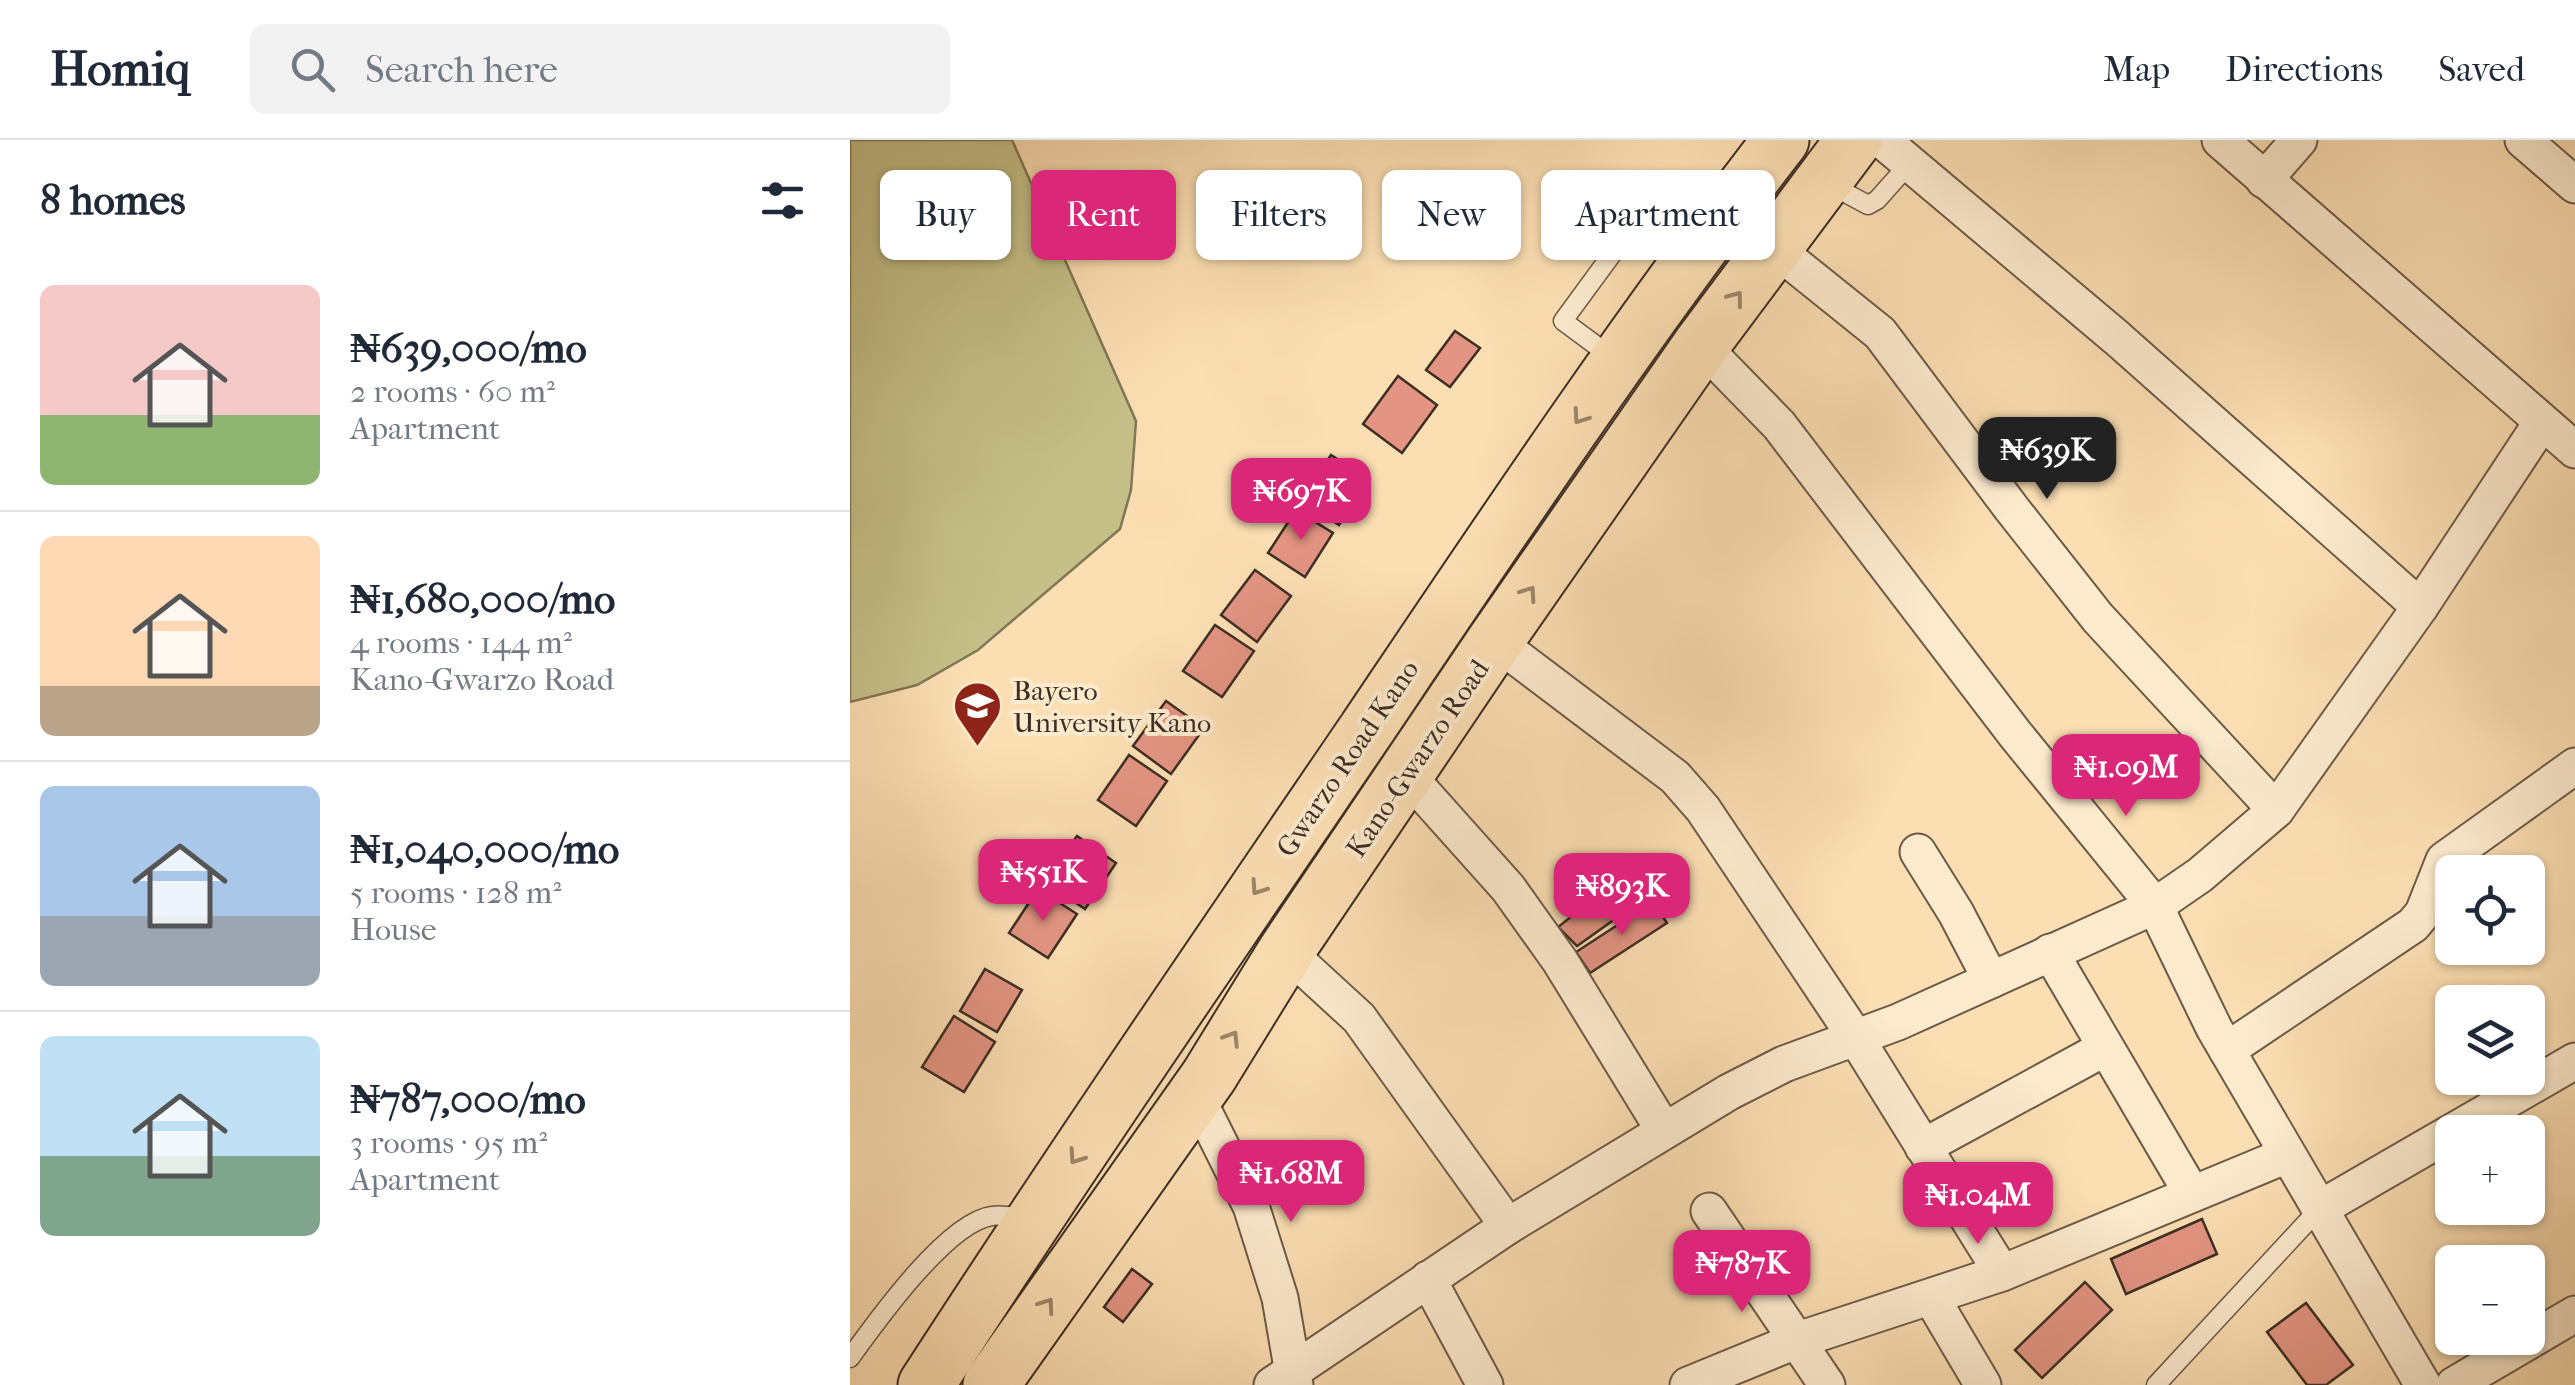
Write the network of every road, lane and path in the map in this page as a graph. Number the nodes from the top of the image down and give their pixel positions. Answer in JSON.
{"nodes":[{"id":1,"x":1781,"y":140,"type":"edge"},
{"id":2,"x":1882,"y":140,"type":"edge"},
{"id":3,"x":2220,"y":140,"type":"edge"},
{"id":4,"x":2299,"y":140,"type":"edge"},
{"id":5,"x":2523,"y":140,"type":"edge"},
{"id":6,"x":1839,"y":161,"type":"edge"},
{"id":7,"x":1910,"y":162,"type":"junction"},
{"id":8,"x":2264,"y":180,"type":"junction"},
{"id":9,"x":2575,"y":185,"type":"edge"},
{"id":10,"x":1775,"y":247,"type":"edge"},
{"id":11,"x":1775,"y":249,"type":"edge"},
{"id":12,"x":1765,"y":260,"type":"edge"},
{"id":13,"x":1701,"y":345,"type":"junction"},
{"id":14,"x":2542,"y":422,"type":"junction"},
{"id":15,"x":2575,"y":450,"type":"edge"},
{"id":16,"x":2420,"y":606,"type":"junction"},
{"id":17,"x":1495,"y":641,"type":"junction"},
{"id":18,"x":2575,"y":766,"type":"edge"},
{"id":19,"x":1408,"y":775,"type":"junction"},
{"id":20,"x":2276,"y":810,"type":"junction"},
{"id":21,"x":1918,"y":852,"type":"dead end"},
{"id":22,"x":2155,"y":906,"type":"junction"},
{"id":23,"x":1286,"y":951,"type":"junction"},
{"id":24,"x":2050,"y":952,"type":"junction"},
{"id":25,"x":1991,"y":980,"type":"junction"},
{"id":26,"x":1856,"y":1038,"type":"junction"},
{"id":27,"x":2104,"y":1048,"type":"junction"},
{"id":28,"x":2227,"y":1050,"type":"junction"},
{"id":29,"x":2575,"y":1061,"type":"edge"},
{"id":30,"x":1196,"y":1094,"type":"junction"},
{"id":31,"x":1663,"y":1129,"type":"junction"},
{"id":32,"x":1924,"y":1147,"type":"junction"},
{"id":33,"x":2287,"y":1155,"type":"junction"},
{"id":34,"x":2191,"y":1192,"type":"junction"},
{"id":35,"x":2319,"y":1209,"type":"junction"},
{"id":36,"x":1709,"y":1211,"type":"dead end"},
{"id":37,"x":1034,"y":1218,"type":"junction"},
{"id":38,"x":1508,"y":1226,"type":"junction"},
{"id":39,"x":2002,"y":1273,"type":"junction"},
{"id":40,"x":1428,"y":1279,"type":"junction"},
{"id":41,"x":1931,"y":1297,"type":"junction"},
{"id":42,"x":2575,"y":1314,"type":"edge"},
{"id":43,"x":1798,"y":1340,"type":"junction"},
{"id":44,"x":850,"y":1358,"type":"edge"},
{"id":45,"x":1286,"y":1380,"type":"edge"},
{"id":46,"x":926,"y":1385,"type":"edge"},
{"id":47,"x":992,"y":1385,"type":"edge"},
{"id":48,"x":1485,"y":1385,"type":"edge"},
{"id":49,"x":1688,"y":1385,"type":"edge"},
{"id":50,"x":1827,"y":1385,"type":"edge"},
{"id":51,"x":1983,"y":1385,"type":"edge"},
{"id":52,"x":2156,"y":1385,"type":"edge"},
{"id":53,"x":2423,"y":1385,"type":"edge"},
{"id":54,"x":2454,"y":1385,"type":"edge"}],
"edges":[{"from":1,"to":37,"type":"main road","name":"Gwarzo Road Kano","one_way":true},
{"from":2,"to":7,"type":"street"},
{"from":3,"to":8,"type":"street"},
{"from":4,"to":8,"type":"street"},
{"from":5,"to":9,"type":"street"},
{"from":6,"to":7,"type":"lane"},
{"from":6,"to":10,"type":"main road","name":"Kano-Gwarzo Road"},
{"from":7,"to":16,"type":"street"},
{"from":8,"to":14,"type":"street"},
{"from":11,"to":20,"type":"street"},
{"from":13,"to":12,"type":"main road","name":"Kano-Gwarzo Road","one_way":true},
{"from":17,"to":13,"type":"main road","name":"Kano-Gwarzo Road","one_way":true},
{"from":13,"to":22,"type":"street"},
{"from":14,"to":15,"type":"street"},
{"from":14,"to":16,"type":"street"},
{"from":16,"to":20,"type":"street"},
{"from":17,"to":19,"type":"main road","name":"Kano-Gwarzo Road"},
{"from":17,"to":26,"type":"street"},
{"from":18,"to":28,"type":"street"},
{"from":19,"to":23,"type":"main road","name":"Kano-Gwarzo Road"},
{"from":19,"to":31,"type":"street"},
{"from":20,"to":22,"type":"street"},
{"from":21,"to":25,"type":"street"},
{"from":22,"to":24,"type":"street"},
{"from":22,"to":28,"type":"street"},
{"from":30,"to":23,"type":"main road","name":"Kano-Gwarzo Road","one_way":true},
{"from":23,"to":38,"type":"street"},
{"from":24,"to":25,"type":"street"},
{"from":24,"to":27,"type":"street"},
{"from":25,"to":26,"type":"street"},
{"from":26,"to":31,"type":"street"},
{"from":26,"to":32,"type":"street"},
{"from":27,"to":32,"type":"street"},
{"from":27,"to":34,"type":"street"},
{"from":28,"to":33,"type":"street"},
{"from":29,"to":35,"type":"street"},
{"from":30,"to":45,"type":"street"},
{"from":47,"to":30,"type":"main road","name":"Kano-Gwarzo Road","one_way":true},
{"from":31,"to":38,"type":"street"},
{"from":32,"to":39,"type":"street"},
{"from":33,"to":34,"type":"street"},
{"from":33,"to":35,"type":"street"},
{"from":34,"to":39,"type":"street"},
{"from":35,"to":52,"type":"lane"},
{"from":35,"to":53,"type":"street"},
{"from":36,"to":43,"type":"street"},
{"from":37,"to":44,"type":"lane"},
{"from":37,"to":46,"type":"main road","name":"Gwarzo Road Kano"},
{"from":38,"to":40,"type":"street"},
{"from":39,"to":41,"type":"street"},
{"from":40,"to":45,"type":"street"},
{"from":40,"to":48,"type":"street"},
{"from":41,"to":43,"type":"street"},
{"from":41,"to":51,"type":"street"},
{"from":42,"to":54,"type":"street"},
{"from":43,"to":49,"type":"street"},
{"from":43,"to":50,"type":"street"}]}
